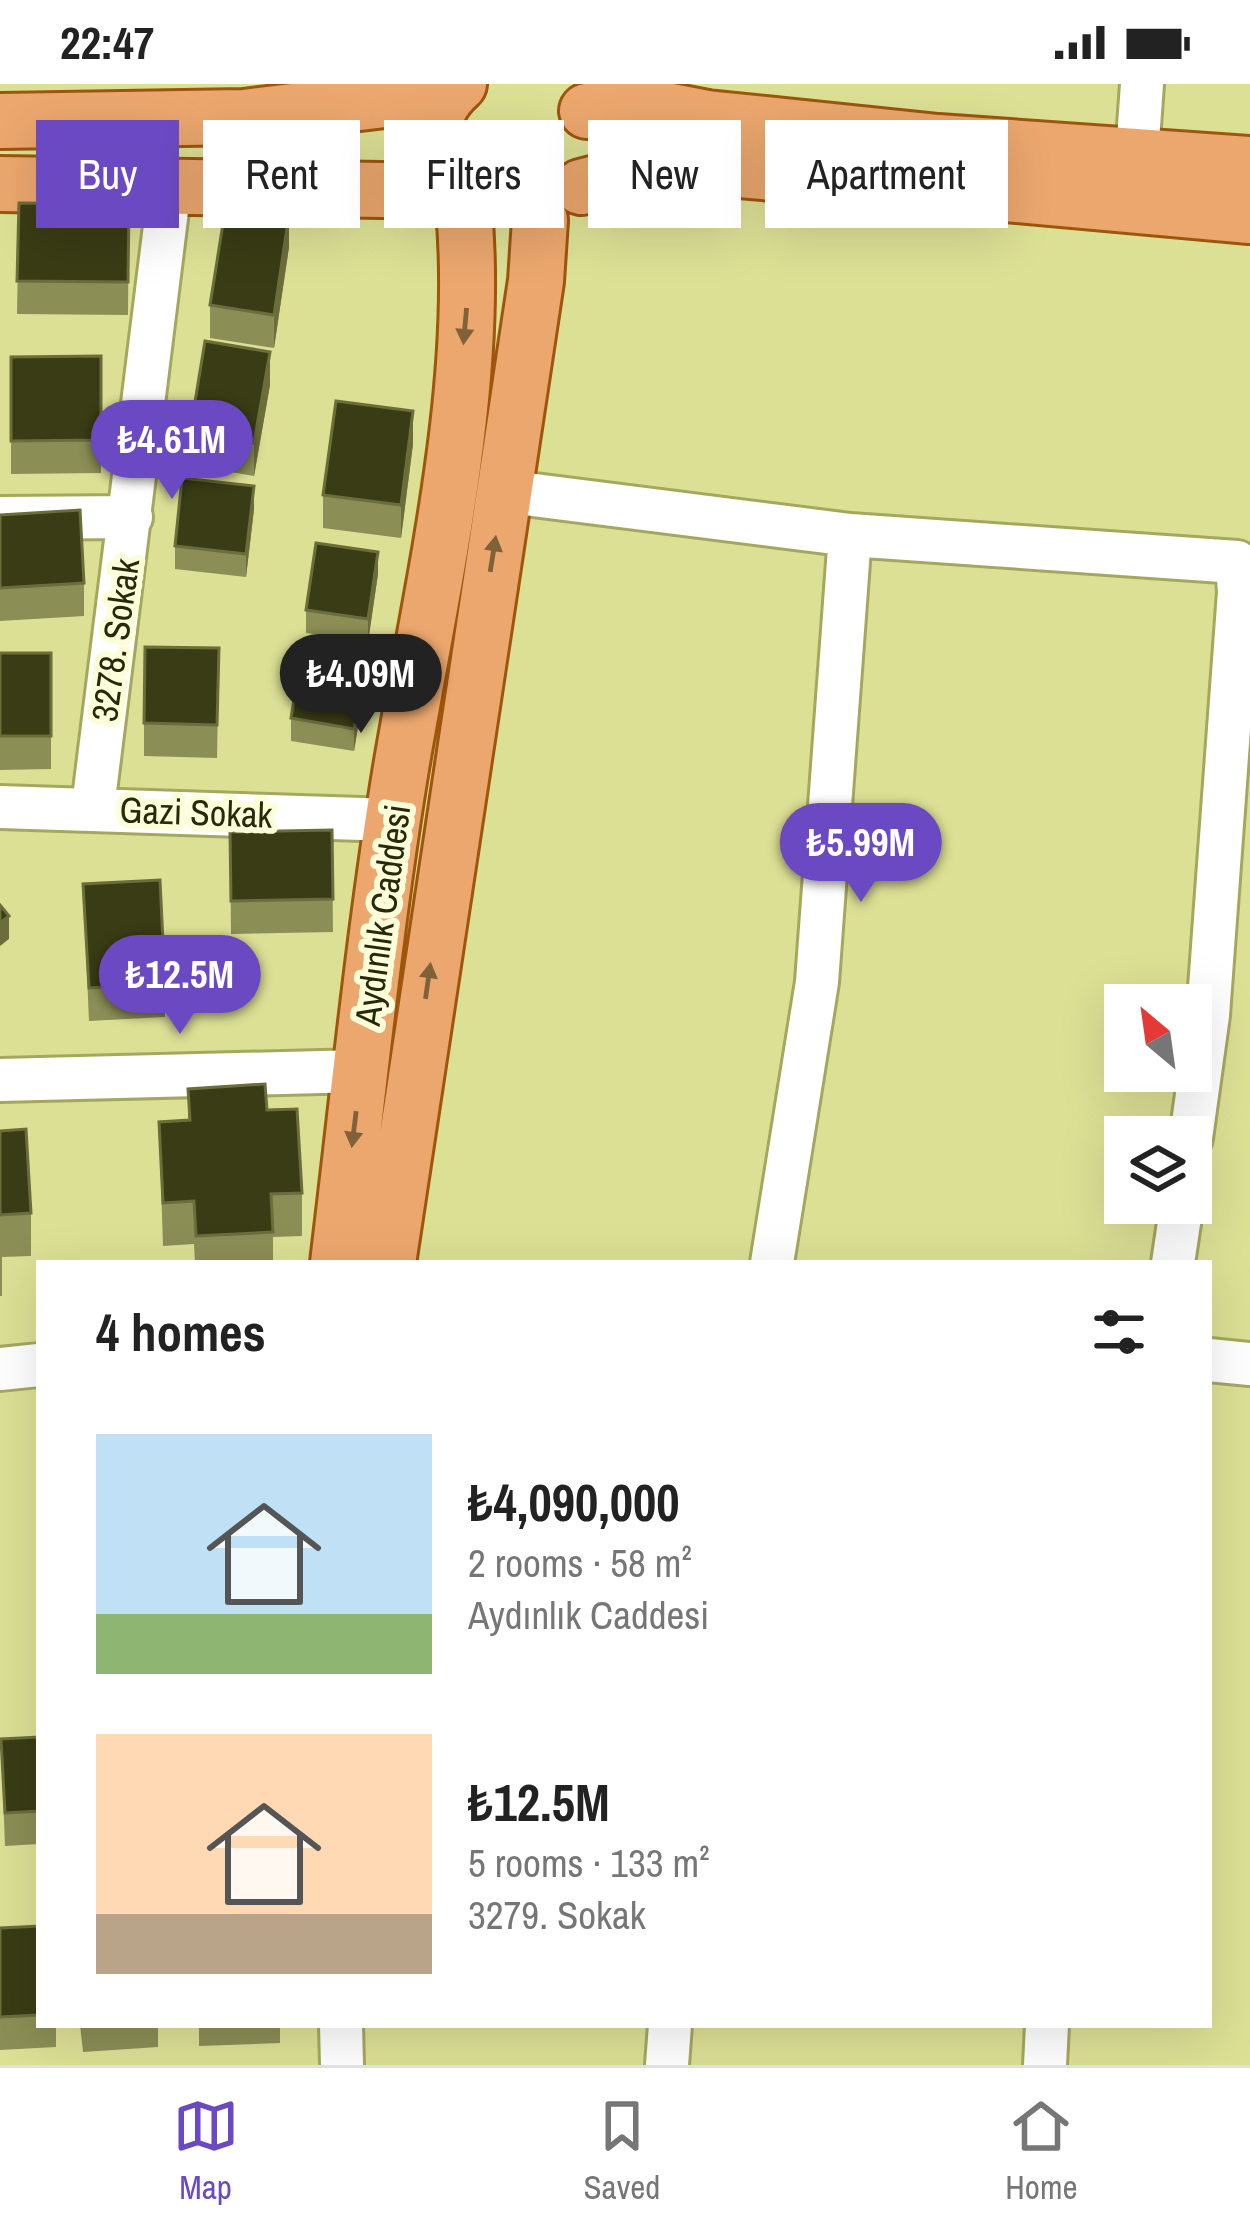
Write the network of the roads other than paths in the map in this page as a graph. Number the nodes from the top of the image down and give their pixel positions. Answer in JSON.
{"nodes":[{"id":1,"x":1142,"y":84,"type":"edge"},
{"id":2,"x":454,"y":88,"type":"edge"},
{"id":3,"x":574,"y":92,"type":"edge"},
{"id":4,"x":62,"y":102,"type":"edge"},
{"id":5,"x":435,"y":120,"type":"edge"},
{"id":6,"x":0,"y":121,"type":"edge"},
{"id":7,"x":1137,"y":154,"type":"junction"},
{"id":8,"x":1250,"y":164,"type":"edge"},
{"id":9,"x":0,"y":184,"type":"edge"},
{"id":10,"x":36,"y":184,"type":"edge"},
{"id":11,"x":179,"y":186,"type":"edge"},
{"id":12,"x":384,"y":197,"type":"edge"},
{"id":13,"x":564,"y":199,"type":"edge"},
{"id":14,"x":564,"y":202,"type":"edge"},
{"id":15,"x":1250,"y":216,"type":"edge"},
{"id":16,"x":165,"y":228,"type":"edge"},
{"id":17,"x":461,"y":228,"type":"edge"},
{"id":18,"x":553,"y":228,"type":"edge"},
{"id":19,"x":502,"y":491,"type":"junction"},
{"id":20,"x":131,"y":517,"type":"junction"},
{"id":21,"x":0,"y":518,"type":"edge"},
{"id":22,"x":850,"y":535,"type":"junction"},
{"id":23,"x":1244,"y":562,"type":"edge"},
{"id":24,"x":0,"y":807,"type":"edge"},
{"id":25,"x":93,"y":807,"type":"junction"},
{"id":26,"x":393,"y":820,"type":"junction"},
{"id":27,"x":361,"y":1071,"type":"junction"},
{"id":28,"x":0,"y":1080,"type":"edge"},
{"id":29,"x":1194,"y":1116,"type":"edge"},
{"id":30,"x":1179,"y":1224,"type":"edge"},
{"id":31,"x":338,"y":1260,"type":"edge"},
{"id":32,"x":388,"y":1260,"type":"edge"},
{"id":33,"x":772,"y":1260,"type":"edge"},
{"id":34,"x":1173,"y":1260,"type":"edge"},
{"id":35,"x":1212,"y":1360,"type":"edge"},
{"id":36,"x":1250,"y":1364,"type":"edge"},
{"id":37,"x":36,"y":1365,"type":"edge"},
{"id":38,"x":0,"y":1369,"type":"edge"},
{"id":39,"x":340,"y":2028,"type":"edge"},
{"id":40,"x":670,"y":2028,"type":"edge"},
{"id":41,"x":1047,"y":2028,"type":"edge"},
{"id":42,"x":342,"y":2065,"type":"edge"},
{"id":43,"x":667,"y":2065,"type":"edge"},
{"id":44,"x":1045,"y":2065,"type":"edge"}],
"edges":[{"from":1,"to":7,"type":"street"},
{"from":2,"to":4,"type":"main road"},
{"from":2,"to":5,"type":"main road","name":"Aydınlık Caddesi"},
{"from":3,"to":7,"type":"main road"},
{"from":3,"to":13,"type":"main road","name":"Aydınlık Caddesi"},
{"from":4,"to":6,"type":"main road"},
{"from":7,"to":8,"type":"main road"},
{"from":9,"to":10,"type":"main road"},
{"from":11,"to":12,"type":"main road"},
{"from":14,"to":15,"type":"main road"},
{"from":16,"to":20,"type":"street","name":"3278. Sokak"},
{"from":17,"to":26,"type":"main road","name":"Aydınlık Caddesi","one_way":true},
{"from":18,"to":19,"type":"main road","name":"Aydınlık Caddesi"},
{"from":19,"to":22,"type":"street"},
{"from":32,"to":19,"type":"main road","name":"Aydınlık Caddesi","one_way":true},
{"from":20,"to":21,"type":"street"},
{"from":20,"to":25,"type":"street","name":"3278. Sokak"},
{"from":22,"to":23,"type":"street"},
{"from":22,"to":33,"type":"street"},
{"from":23,"to":29,"type":"street"},
{"from":24,"to":25,"type":"street","name":"Gazi Sokak"},
{"from":25,"to":26,"type":"street","name":"Gazi Sokak"},
{"from":26,"to":27,"type":"main road","name":"Aydınlık Caddesi"},
{"from":27,"to":28,"type":"street"},
{"from":27,"to":31,"type":"main road","name":"Aydınlık Caddesi","one_way":true},
{"from":30,"to":34,"type":"street"},
{"from":35,"to":36,"type":"street"},
{"from":37,"to":38,"type":"street"},
{"from":39,"to":42,"type":"street"},
{"from":40,"to":43,"type":"street"},
{"from":41,"to":44,"type":"street"}]}
